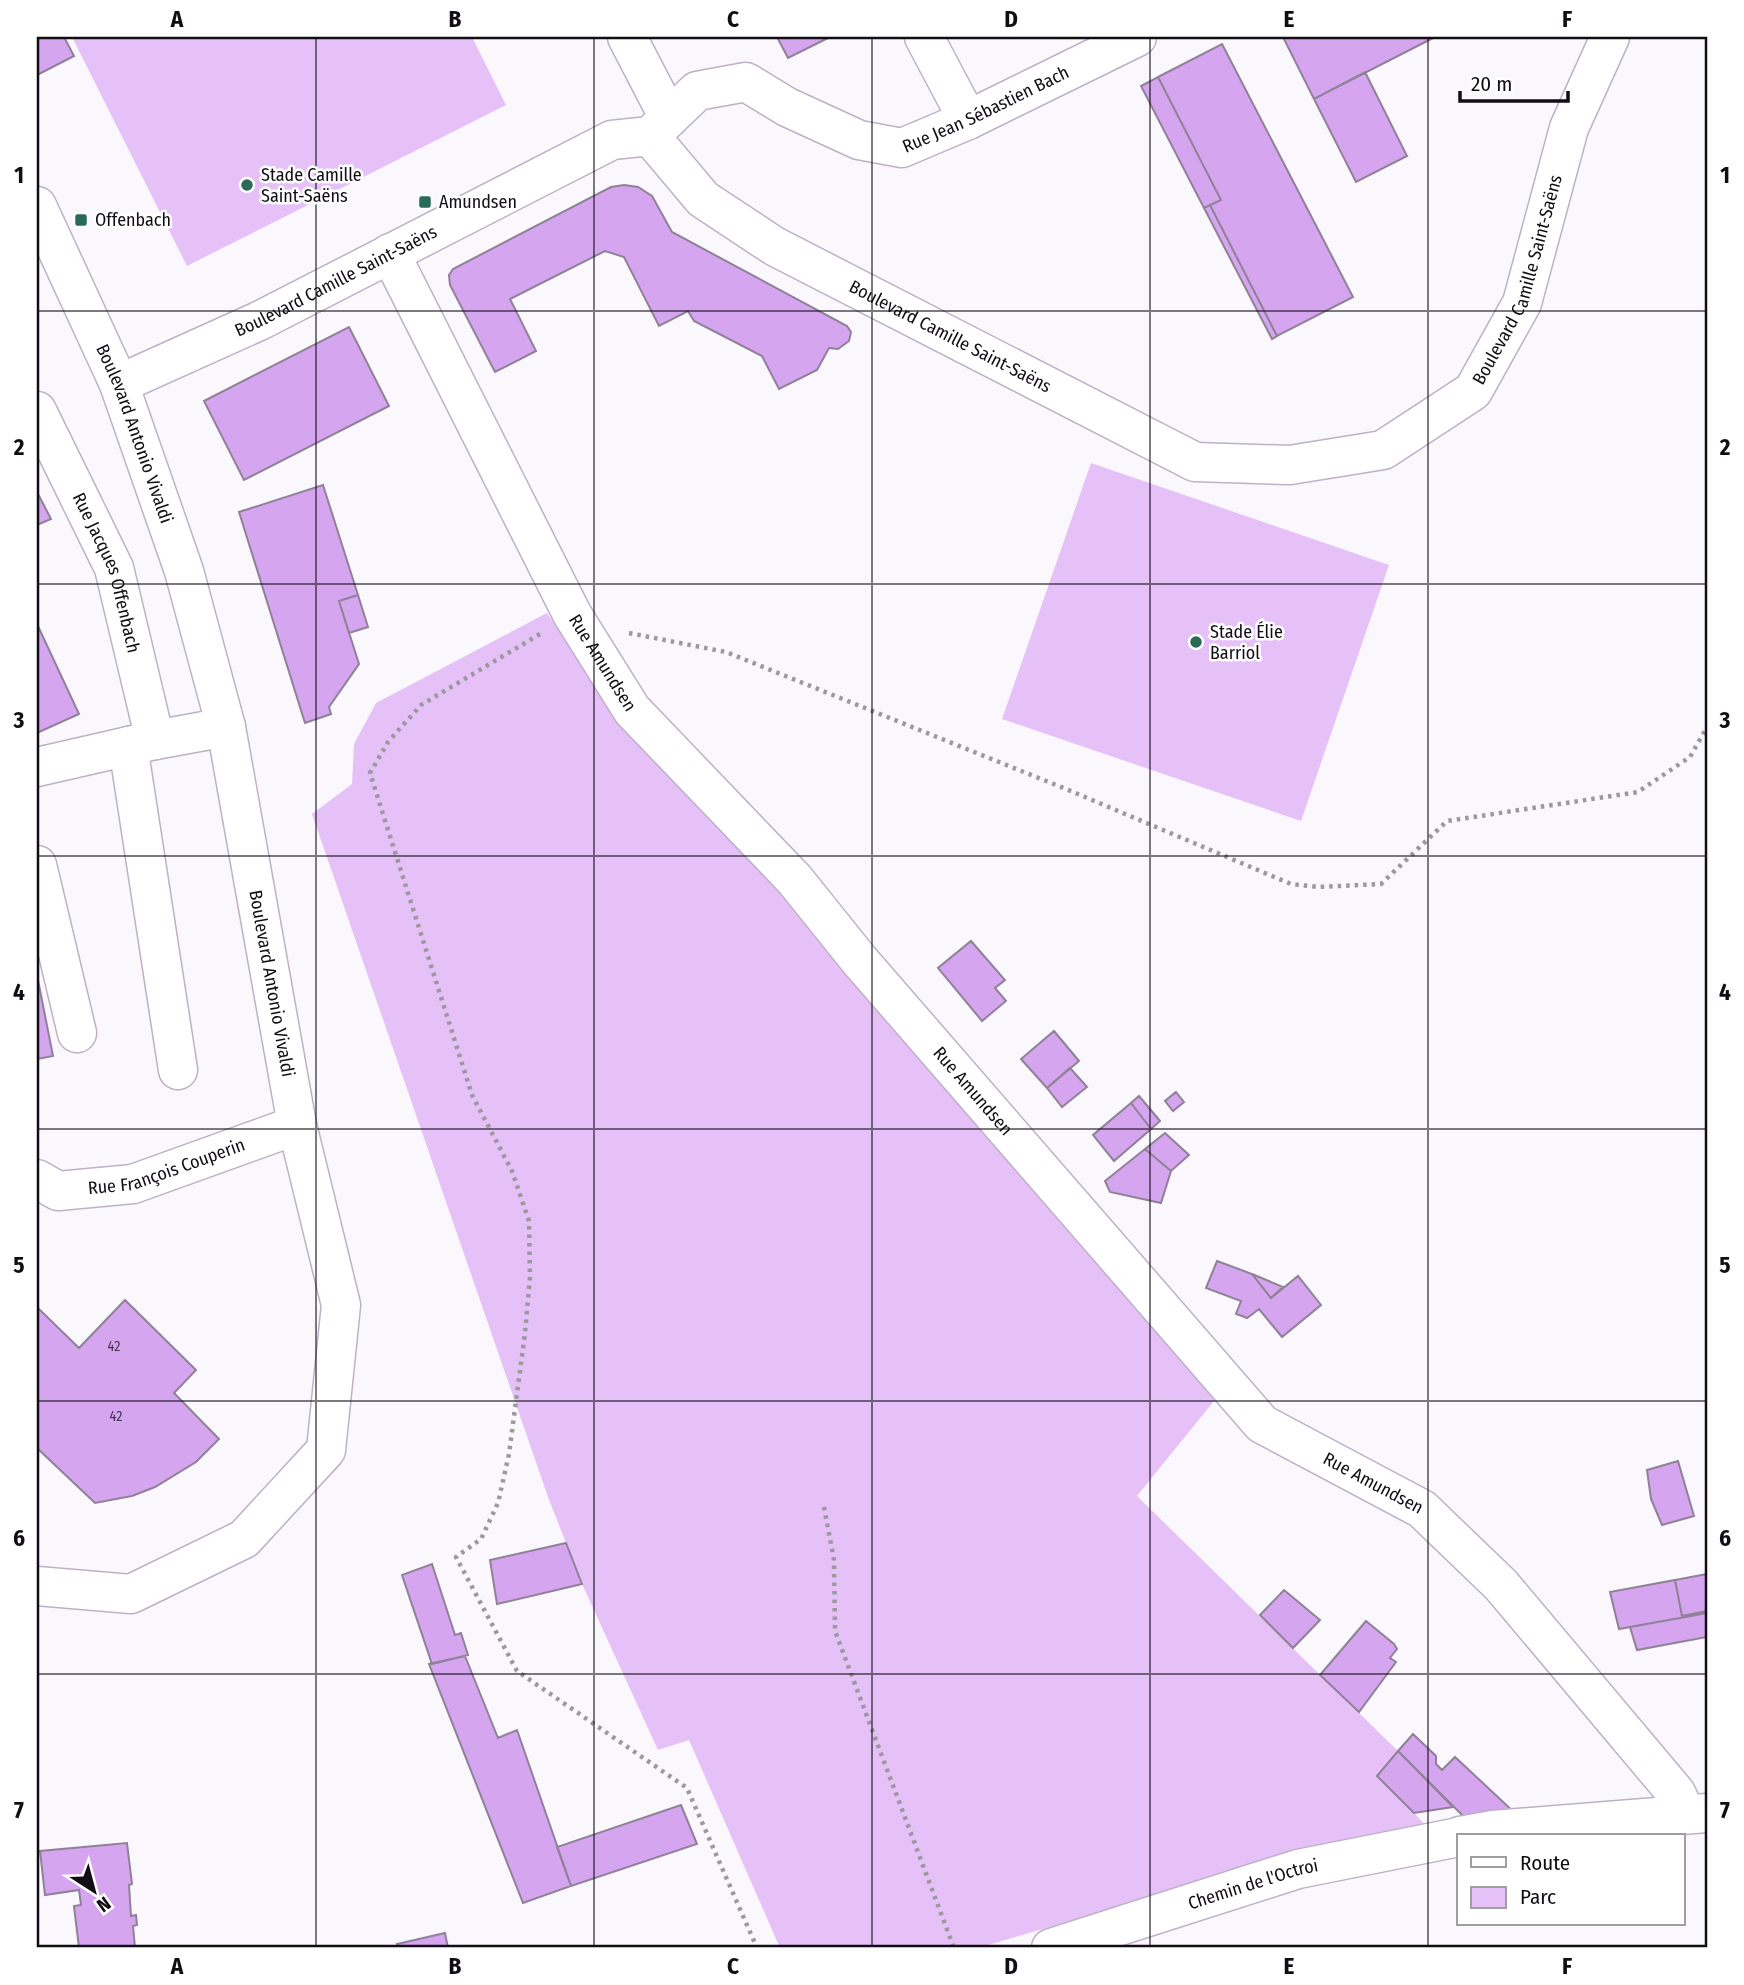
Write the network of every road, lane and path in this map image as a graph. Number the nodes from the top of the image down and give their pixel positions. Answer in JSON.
{"nodes":[{"id":1,"x":627,"y":37,"type":"edge"},
{"id":2,"x":924,"y":37,"type":"edge"},
{"id":3,"x":1137,"y":37,"type":"edge"},
{"id":4,"x":1610,"y":37,"type":"edge"},
{"id":5,"x":968,"y":120,"type":"junction"},
{"id":6,"x":659,"y":127,"type":"junction"},
{"id":7,"x":37,"y":206,"type":"edge"},
{"id":8,"x":390,"y":253,"type":"junction"},
{"id":9,"x":119,"y":384,"type":"junction"},
{"id":10,"x":37,"y":411,"type":"edge"},
{"id":11,"x":578,"y":624,"type":"junction"},
{"id":12,"x":226,"y":727,"type":"junction"},
{"id":13,"x":1707,"y":727,"type":"edge"},
{"id":14,"x":141,"y":743,"type":"junction"},
{"id":15,"x":37,"y":767,"type":"edge"},
{"id":16,"x":37,"y":865,"type":"edge"},
{"id":17,"x":77,"y":1034,"type":"dead end"},
{"id":18,"x":178,"y":1070,"type":"dead end"},
{"id":19,"x":297,"y":1125,"type":"junction"},
{"id":20,"x":37,"y":1180,"type":"edge"},
{"id":21,"x":824,"y":1507,"type":"dead end"},
{"id":22,"x":37,"y":1586,"type":"edge"},
{"id":23,"x":1697,"y":1814,"type":"edge"},
{"id":24,"x":1471,"y":1834,"type":"edge"},
{"id":25,"x":1457,"y":1837,"type":"edge"},
{"id":26,"x":757,"y":1948,"type":"edge"},
{"id":27,"x":954,"y":1948,"type":"edge"},
{"id":28,"x":1051,"y":1948,"type":"edge"}],
"edges":[{"from":1,"to":6,"type":"street"},
{"from":2,"to":5,"type":"street"},
{"from":3,"to":5,"type":"street","name":"Rue Jean Sébastien Bach"},
{"from":4,"to":6,"type":"street","name":"Boulevard Camille Saint-Saëns"},
{"from":5,"to":6,"type":"street","name":"Rue Jean Sébastien Bach"},
{"from":6,"to":8,"type":"street","name":"Boulevard Camille Saint-Saëns"},
{"from":7,"to":9,"type":"street","name":"Boulevard Antonio Vivaldi"},
{"from":8,"to":9,"type":"street","name":"Boulevard Camille Saint-Saëns"},
{"from":8,"to":11,"type":"street","name":"Rue Amundsen"},
{"from":9,"to":12,"type":"street","name":"Boulevard Antonio Vivaldi"},
{"from":10,"to":14,"type":"street","name":"Rue Jacques Offenbach"},
{"from":11,"to":13,"type":"path"},
{"from":11,"to":23,"type":"street","name":"Rue Amundsen"},
{"from":11,"to":26,"type":"path"},
{"from":12,"to":14,"type":"street"},
{"from":12,"to":19,"type":"street","name":"Boulevard Antonio Vivaldi"},
{"from":14,"to":15,"type":"street"},
{"from":14,"to":18,"type":"street","name":"Rue Jacques Offenbach"},
{"from":16,"to":17,"type":"street"},
{"from":19,"to":20,"type":"street","name":"Rue François Couperin"},
{"from":19,"to":22,"type":"street","name":"Boulevard Antonio Vivaldi"},
{"from":21,"to":27,"type":"path"},
{"from":23,"to":24,"type":"street","name":"Chemin de l'Octroi"},
{"from":25,"to":28,"type":"street","name":"Chemin de l'Octroi"}]}
